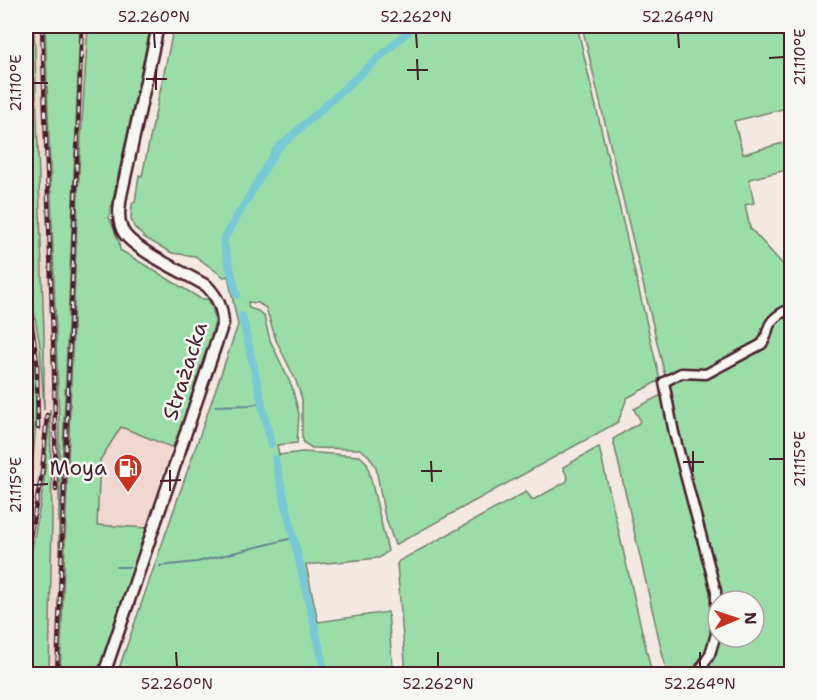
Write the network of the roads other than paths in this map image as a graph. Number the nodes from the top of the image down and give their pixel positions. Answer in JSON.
{"nodes":[{"id":1,"x":158,"y":26,"type":"edge"},
{"id":2,"x":792,"y":308,"type":"edge"},
{"id":3,"x":104,"y":675,"type":"edge"},
{"id":4,"x":698,"y":675,"type":"edge"}],
"edges":[{"from":1,"to":3,"type":"main road","name":"Strażacka"},
{"from":2,"to":4,"type":"street"}]}
